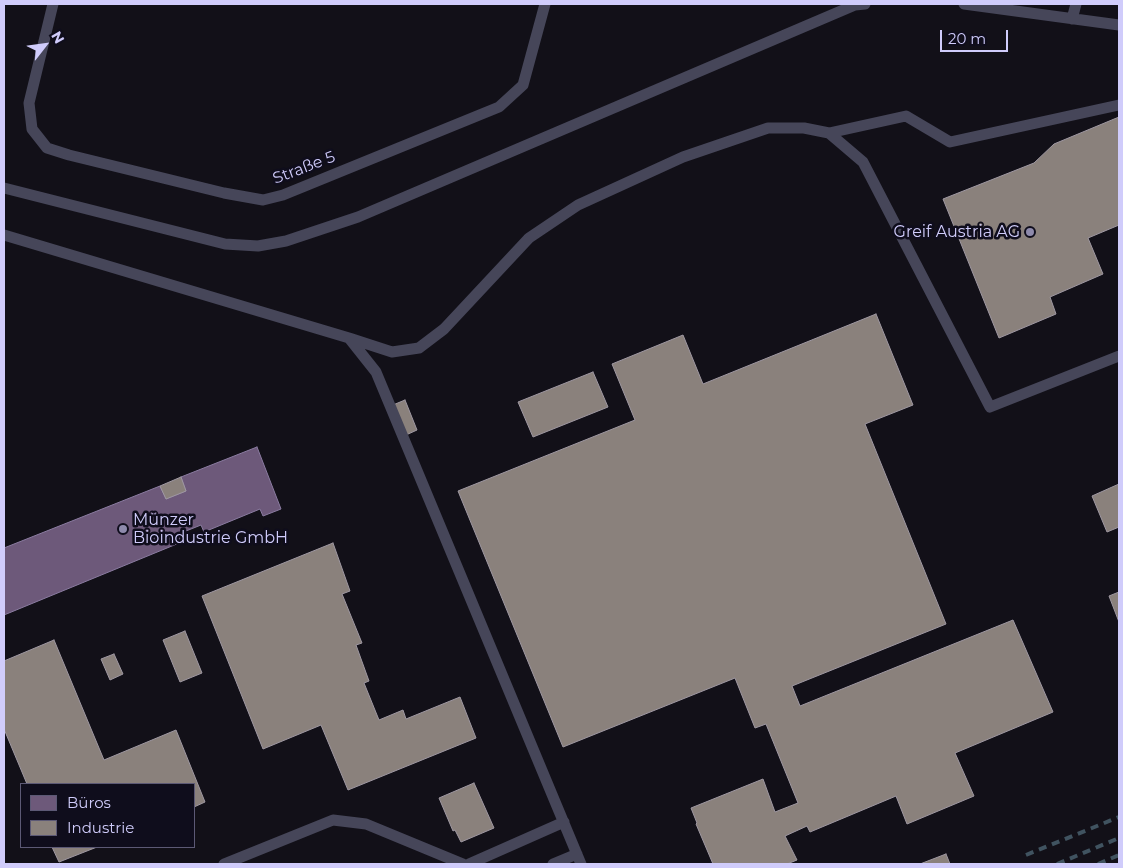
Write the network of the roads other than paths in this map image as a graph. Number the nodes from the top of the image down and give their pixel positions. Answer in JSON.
{"nodes":[{"id":1,"x":53,"y":4,"type":"edge"},
{"id":2,"x":545,"y":4,"type":"edge"},
{"id":3,"x":865,"y":4,"type":"edge"},
{"id":4,"x":964,"y":4,"type":"edge"},
{"id":5,"x":1076,"y":4,"type":"edge"},
{"id":6,"x":1072,"y":19,"type":"junction"},
{"id":7,"x":1119,"y":25,"type":"edge"},
{"id":8,"x":1119,"y":105,"type":"edge"},
{"id":9,"x":829,"y":133,"type":"junction"},
{"id":10,"x":4,"y":188,"type":"edge"},
{"id":11,"x":4,"y":235,"type":"edge"},
{"id":12,"x":349,"y":338,"type":"junction"},
{"id":13,"x":1119,"y":356,"type":"edge"},
{"id":14,"x":564,"y":822,"type":"junction"},
{"id":15,"x":579,"y":859,"type":"edge"},
{"id":16,"x":224,"y":864,"type":"edge"},
{"id":17,"x":463,"y":864,"type":"edge"},
{"id":18,"x":469,"y":864,"type":"edge"},
{"id":19,"x":553,"y":864,"type":"edge"}],
"edges":[{"from":1,"to":2,"type":"lane","name":"Straße 5"},
{"from":3,"to":10,"type":"lane"},
{"from":4,"to":6,"type":"lane"},
{"from":5,"to":6,"type":"lane"},
{"from":6,"to":7,"type":"lane"},
{"from":8,"to":9,"type":"lane"},
{"from":9,"to":12,"type":"lane"},
{"from":9,"to":13,"type":"lane"},
{"from":11,"to":12,"type":"lane"},
{"from":12,"to":14,"type":"lane"},
{"from":14,"to":15,"type":"lane"},
{"from":14,"to":18,"type":"lane"},
{"from":15,"to":19,"type":"lane"},
{"from":16,"to":17,"type":"lane"}]}
